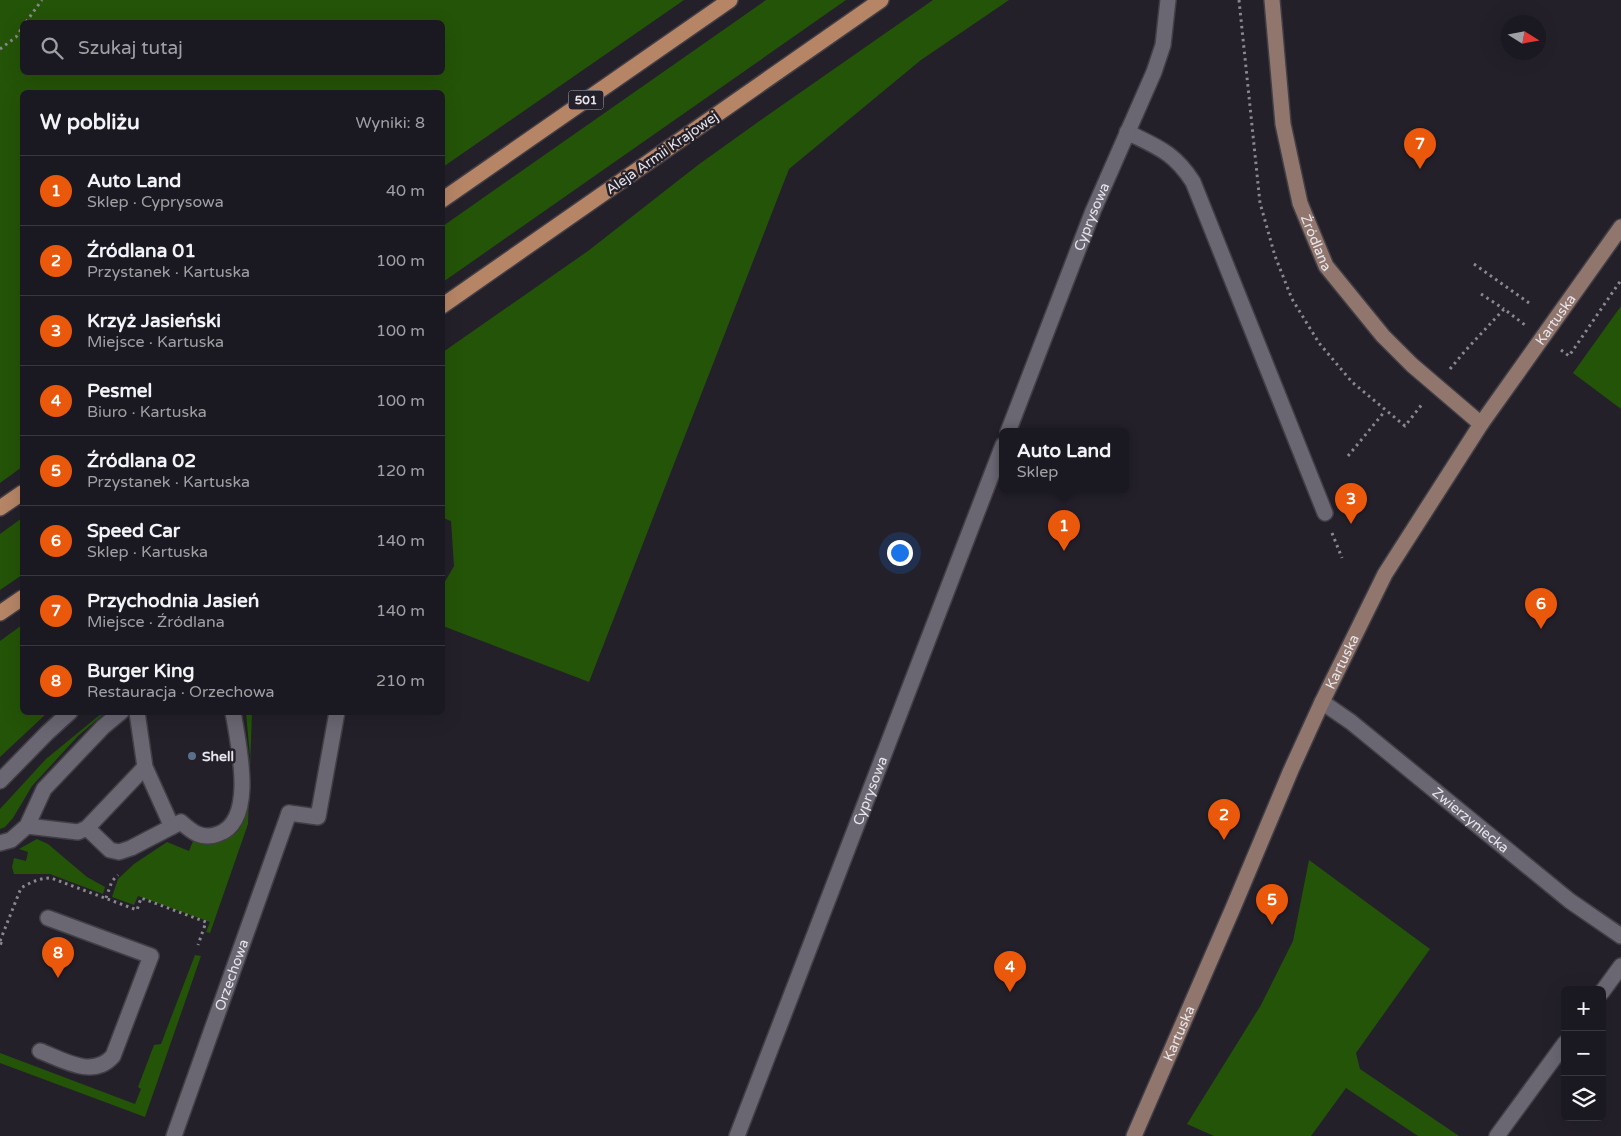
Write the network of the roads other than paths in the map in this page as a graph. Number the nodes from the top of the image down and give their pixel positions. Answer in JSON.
{"nodes":[{"id":1,"x":730,"y":0,"type":"edge"},
{"id":2,"x":881,"y":0,"type":"edge"},
{"id":3,"x":1168,"y":0,"type":"edge"},
{"id":4,"x":1272,"y":0,"type":"edge"},
{"id":5,"x":1127,"y":132,"type":"junction"},
{"id":6,"x":445,"y":198,"type":"edge"},
{"id":7,"x":1621,"y":227,"type":"edge"},
{"id":8,"x":445,"y":304,"type":"edge"},
{"id":9,"x":1481,"y":424,"type":"junction"},
{"id":10,"x":1010,"y":428,"type":"edge"},
{"id":11,"x":999,"y":455,"type":"edge"},
{"id":12,"x":20,"y":494,"type":"edge"},
{"id":13,"x":0,"y":508,"type":"edge"},
{"id":14,"x":1325,"y":514,"type":"dead end"},
{"id":15,"x":20,"y":599,"type":"edge"},
{"id":16,"x":0,"y":613,"type":"edge"},
{"id":17,"x":1322,"y":702,"type":"junction"},
{"id":18,"x":67,"y":715,"type":"edge"},
{"id":19,"x":117,"y":715,"type":"edge"},
{"id":20,"x":137,"y":715,"type":"edge"},
{"id":21,"x":233,"y":715,"type":"edge"},
{"id":22,"x":336,"y":715,"type":"edge"},
{"id":23,"x":145,"y":767,"type":"junction"},
{"id":24,"x":0,"y":781,"type":"edge"},
{"id":25,"x":27,"y":826,"type":"junction"},
{"id":26,"x":172,"y":827,"type":"junction"},
{"id":27,"x":87,"y":828,"type":"junction"},
{"id":28,"x":0,"y":843,"type":"edge"},
{"id":29,"x":48,"y":918,"type":"dead end"},
{"id":30,"x":1621,"y":936,"type":"edge"},
{"id":31,"x":1621,"y":966,"type":"edge"},
{"id":32,"x":1606,"y":987,"type":"edge"},
{"id":33,"x":1561,"y":1048,"type":"edge"},
{"id":34,"x":40,"y":1052,"type":"dead end"},
{"id":35,"x":174,"y":1136,"type":"edge"},
{"id":36,"x":737,"y":1136,"type":"edge"},
{"id":37,"x":1134,"y":1136,"type":"edge"},
{"id":38,"x":1497,"y":1136,"type":"edge"}],
"edges":[{"from":1,"to":6,"type":"main road","number":"501"},
{"from":2,"to":8,"type":"main road","name":"Aleja Armii Krajowej"},
{"from":3,"to":5,"type":"street","name":"Cyprysowa"},
{"from":4,"to":9,"type":"street","name":"Źródlana"},
{"from":5,"to":10,"type":"street","name":"Cyprysowa"},
{"from":5,"to":14,"type":"street"},
{"from":7,"to":9,"type":"street","name":"Kartuska"},
{"from":9,"to":17,"type":"street","name":"Kartuska"},
{"from":11,"to":36,"type":"street","name":"Cyprysowa"},
{"from":12,"to":13,"type":"main road"},
{"from":15,"to":16,"type":"main road"},
{"from":17,"to":30,"type":"street","name":"Zwierzyniecka"},
{"from":17,"to":37,"type":"street","name":"Kartuska"},
{"from":18,"to":24,"type":"street"},
{"from":19,"to":25,"type":"street"},
{"from":20,"to":23,"type":"street"},
{"from":21,"to":26,"type":"street"},
{"from":22,"to":35,"type":"street","name":"Orzechowa"},
{"from":23,"to":26,"type":"street"},
{"from":23,"to":27,"type":"street"},
{"from":25,"to":27,"type":"street"},
{"from":25,"to":28,"type":"street"},
{"from":26,"to":27,"type":"street"},
{"from":29,"to":34,"type":"street"},
{"from":31,"to":32,"type":"street"},
{"from":33,"to":38,"type":"street"}]}
